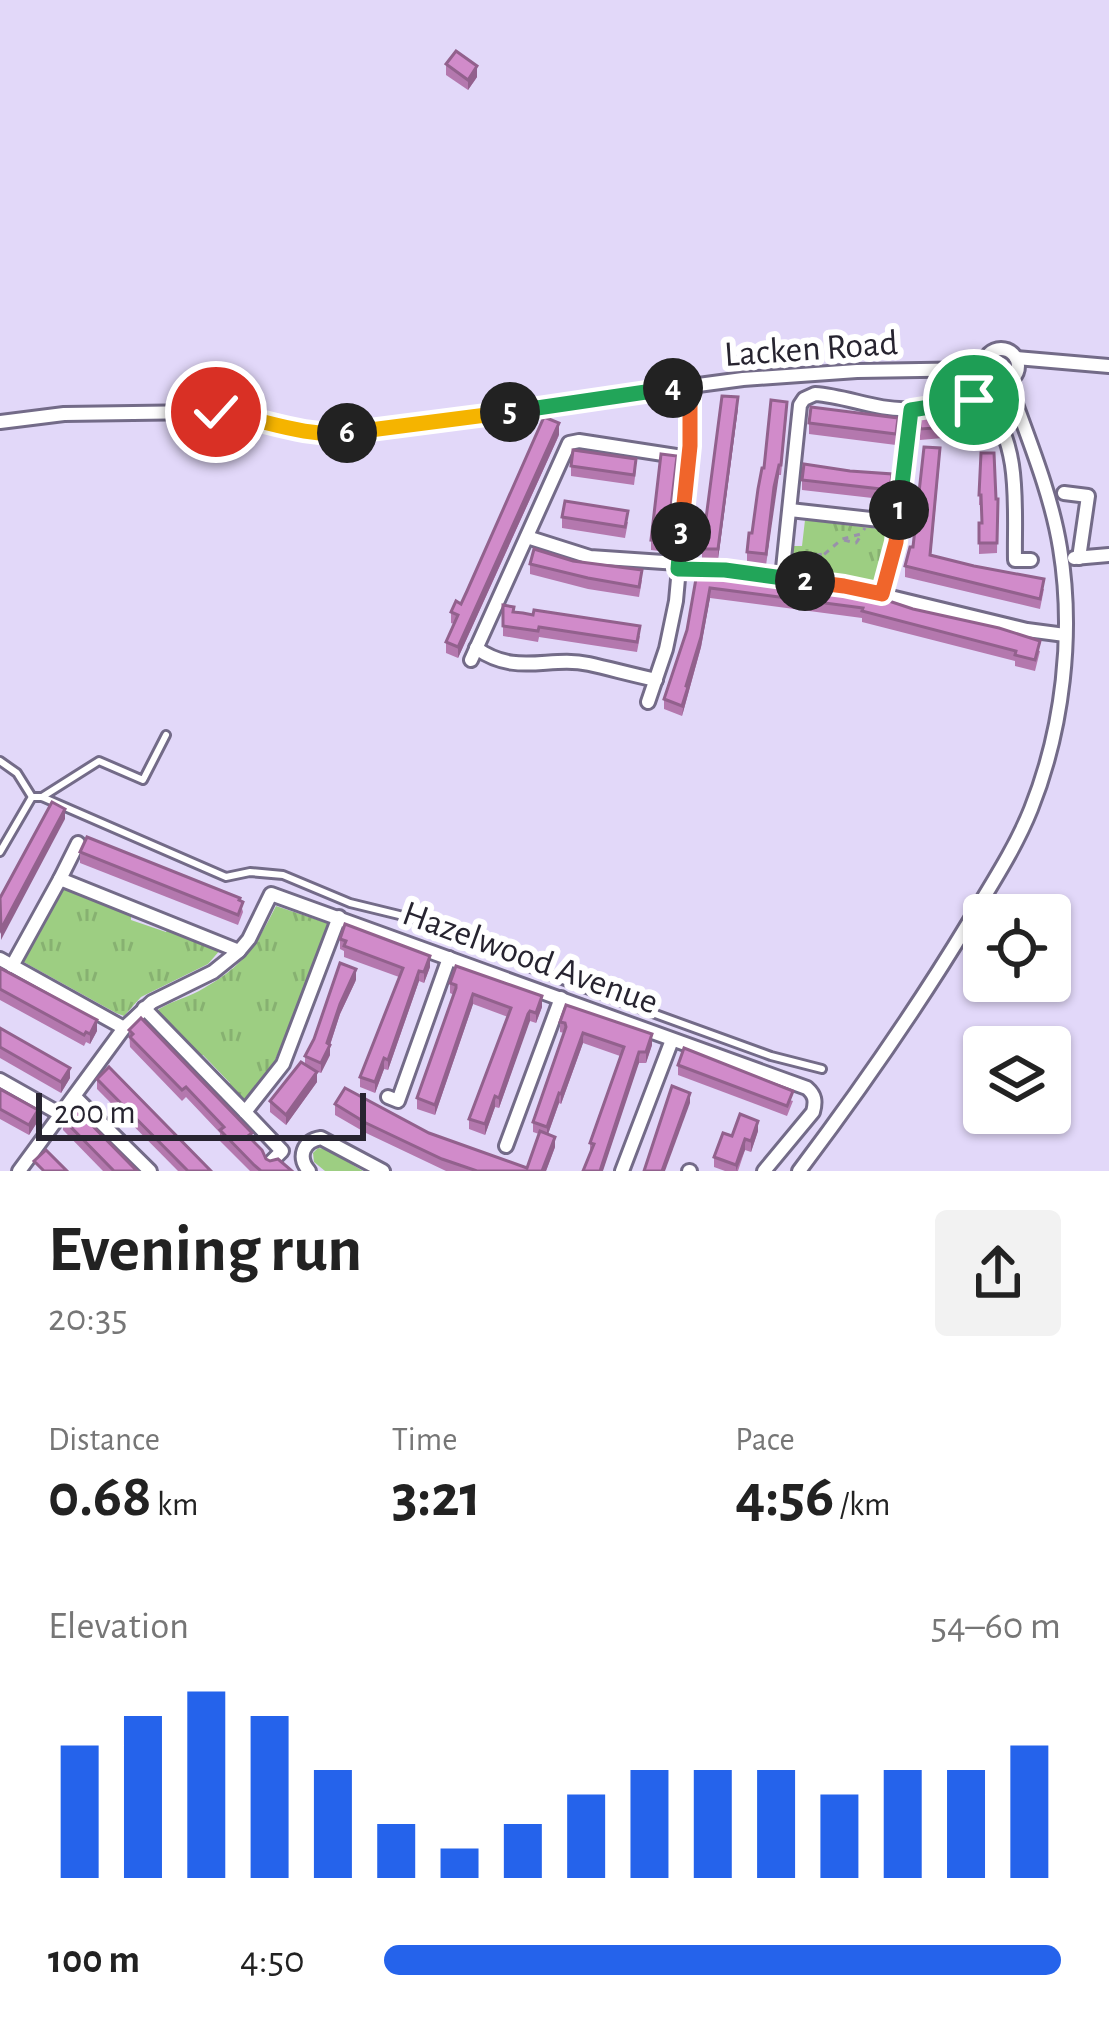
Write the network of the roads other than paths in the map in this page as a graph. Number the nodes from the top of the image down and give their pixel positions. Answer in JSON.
{"nodes":[{"id":1,"x":1016,"y":358,"type":"junction"},
{"id":2,"x":1109,"y":366,"type":"edge"},
{"id":3,"x":984,"y":369,"type":"junction"},
{"id":4,"x":1008,"y":382,"type":"junction"},
{"id":5,"x":690,"y":386,"type":"junction"},
{"id":6,"x":911,"y":410,"type":"junction"},
{"id":7,"x":0,"y":422,"type":"edge"},
{"id":8,"x":689,"y":458,"type":"junction"},
{"id":9,"x":1064,"y":493,"type":"dead end"},
{"id":10,"x":790,"y":510,"type":"junction"},
{"id":11,"x":898,"y":522,"type":"junction"},
{"id":12,"x":527,"y":537,"type":"junction"},
{"id":13,"x":1109,"y":555,"type":"edge"},
{"id":14,"x":1079,"y":558,"type":"junction"},
{"id":15,"x":1061,"y":559,"type":"junction"},
{"id":16,"x":1016,"y":560,"type":"dead end"},
{"id":17,"x":678,"y":566,"type":"junction"},
{"id":18,"x":782,"y":578,"type":"junction"},
{"id":19,"x":882,"y":594,"type":"junction"},
{"id":20,"x":1065,"y":635,"type":"junction"},
{"id":21,"x":656,"y":680,"type":"junction"},
{"id":22,"x":648,"y":702,"type":"dead end"},
{"id":23,"x":166,"y":735,"type":"dead end"},
{"id":24,"x":0,"y":760,"type":"edge"},
{"id":25,"x":32,"y":797,"type":"junction"},
{"id":26,"x":42,"y":797,"type":"junction"},
{"id":27,"x":79,"y":843,"type":"edge"},
{"id":28,"x":0,"y":852,"type":"edge"},
{"id":29,"x":60,"y":879,"type":"junction"},
{"id":30,"x":339,"y":917,"type":"junction"},
{"id":31,"x":239,"y":951,"type":"junction"},
{"id":32,"x":449,"y":958,"type":"junction"},
{"id":33,"x":6,"y":962,"type":"edge"},
{"id":34,"x":561,"y":998,"type":"junction"},
{"id":35,"x":144,"y":1008,"type":"junction"},
{"id":36,"x":124,"y":1028,"type":"junction"},
{"id":37,"x":672,"y":1040,"type":"junction"},
{"id":38,"x":822,"y":1069,"type":"dead end"},
{"id":39,"x":0,"y":1080,"type":"edge"},
{"id":40,"x":75,"y":1097,"type":"junction"},
{"id":41,"x":398,"y":1101,"type":"dead end"},
{"id":42,"x":245,"y":1112,"type":"junction"},
{"id":43,"x":62,"y":1115,"type":"junction"},
{"id":44,"x":506,"y":1146,"type":"dead end"},
{"id":45,"x":282,"y":1151,"type":"dead end"},
{"id":46,"x":19,"y":1171,"type":"edge"},
{"id":47,"x":150,"y":1171,"type":"edge"},
{"id":48,"x":309,"y":1171,"type":"edge"},
{"id":49,"x":383,"y":1171,"type":"edge"},
{"id":50,"x":622,"y":1171,"type":"edge"},
{"id":51,"x":764,"y":1171,"type":"edge"},
{"id":52,"x":799,"y":1171,"type":"edge"}],
"edges":[{"from":1,"to":2,"type":"street","name":"Lacken Road"},
{"from":1,"to":3,"type":"street","name":"Lacken Road"},
{"from":1,"to":4,"type":"street"},
{"from":3,"to":4,"type":"street","name":"Lacken Road"},
{"from":3,"to":5,"type":"street","name":"Lacken Road"},
{"from":4,"to":15,"type":"street"},
{"from":5,"to":7,"type":"street","name":"Lacken Road"},
{"from":5,"to":8,"type":"street"},
{"from":6,"to":10,"type":"street"},
{"from":6,"to":11,"type":"street"},
{"from":6,"to":16,"type":"street"},
{"from":8,"to":12,"type":"street"},
{"from":8,"to":17,"type":"street"},
{"from":9,"to":14,"type":"street"},
{"from":10,"to":11,"type":"street"},
{"from":10,"to":18,"type":"street"},
{"from":11,"to":19,"type":"street"},
{"from":12,"to":17,"type":"street"},
{"from":12,"to":21,"type":"street"},
{"from":13,"to":14,"type":"street"},
{"from":14,"to":15,"type":"street"},
{"from":15,"to":20,"type":"street"},
{"from":17,"to":18,"type":"street"},
{"from":17,"to":21,"type":"street"},
{"from":18,"to":19,"type":"street"},
{"from":19,"to":20,"type":"street"},
{"from":20,"to":52,"type":"street"},
{"from":21,"to":22,"type":"street"},
{"from":23,"to":26,"type":"lane"},
{"from":24,"to":25,"type":"lane"},
{"from":25,"to":26,"type":"lane"},
{"from":25,"to":28,"type":"lane"},
{"from":26,"to":38,"type":"lane"},
{"from":27,"to":29,"type":"street"},
{"from":29,"to":31,"type":"street"},
{"from":29,"to":33,"type":"street"},
{"from":30,"to":31,"type":"street","name":"Hazelwood Avenue"},
{"from":30,"to":32,"type":"street","name":"Hazelwood Avenue"},
{"from":30,"to":42,"type":"street"},
{"from":31,"to":35,"type":"street"},
{"from":32,"to":34,"type":"street","name":"Hazelwood Avenue"},
{"from":32,"to":41,"type":"street"},
{"from":33,"to":36,"type":"street"},
{"from":34,"to":37,"type":"street","name":"Hazelwood Avenue"},
{"from":34,"to":44,"type":"street"},
{"from":35,"to":36,"type":"street"},
{"from":35,"to":42,"type":"street"},
{"from":36,"to":40,"type":"street"},
{"from":37,"to":50,"type":"street"},
{"from":37,"to":51,"type":"street","name":"Hazelwood Avenue"},
{"from":39,"to":43,"type":"street"},
{"from":40,"to":43,"type":"street"},
{"from":40,"to":47,"type":"street"},
{"from":42,"to":45,"type":"street"},
{"from":43,"to":46,"type":"street"},
{"from":48,"to":49,"type":"street"}]}
